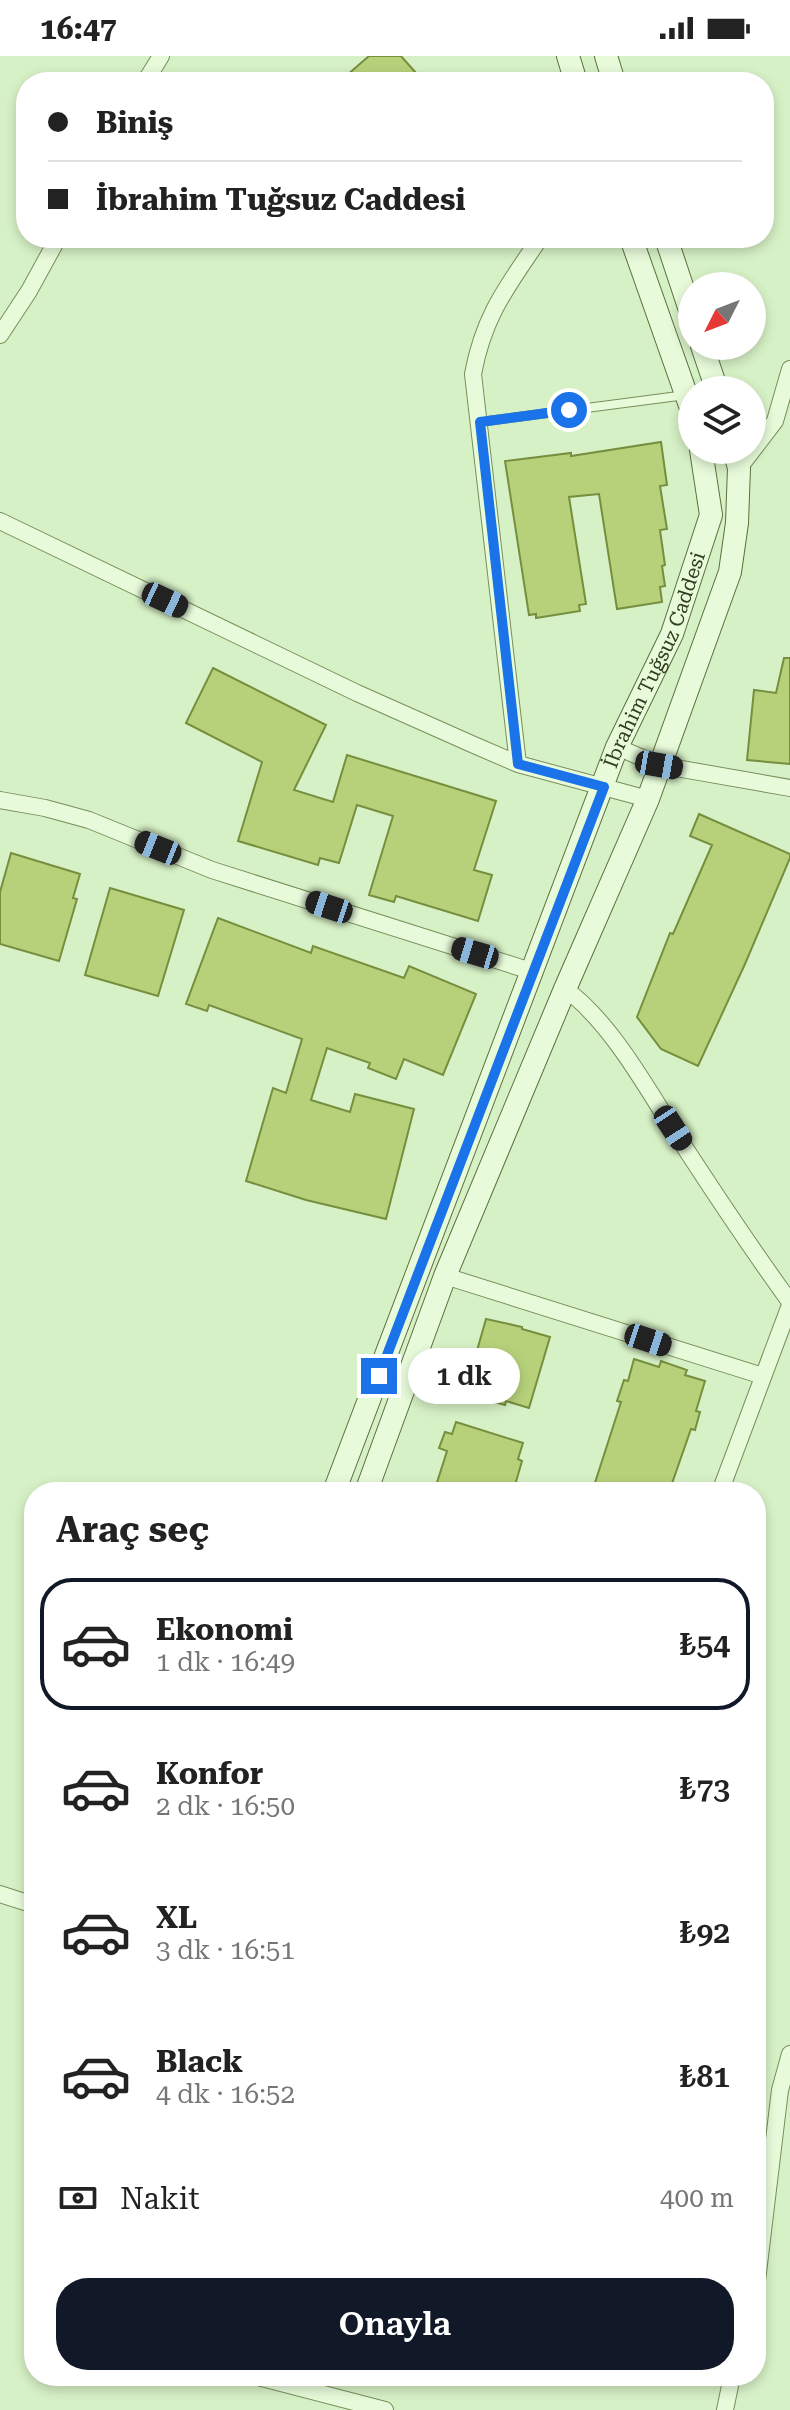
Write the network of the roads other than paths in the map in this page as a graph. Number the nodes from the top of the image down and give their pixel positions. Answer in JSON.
{"nodes":[{"id":1,"x":53,"y":248,"type":"edge"},
{"id":2,"x":533,"y":248,"type":"edge"},
{"id":3,"x":635,"y":248,"type":"edge"},
{"id":4,"x":669,"y":248,"type":"edge"},
{"id":5,"x":678,"y":274,"type":"edge"},
{"id":6,"x":0,"y":335,"type":"edge"},
{"id":7,"x":790,"y":369,"type":"edge"},
{"id":8,"x":680,"y":376,"type":"edge"},
{"id":9,"x":678,"y":404,"type":"edge"},
{"id":10,"x":480,"y":422,"type":"junction"},
{"id":11,"x":766,"y":430,"type":"edge"},
{"id":12,"x":703,"y":464,"type":"edge"},
{"id":13,"x":737,"y":464,"type":"edge"},
{"id":14,"x":0,"y":521,"type":"edge"},
{"id":15,"x":617,"y":747,"type":"junction"},
{"id":16,"x":518,"y":764,"type":"junction"},
{"id":17,"x":659,"y":765,"type":"junction"},
{"id":18,"x":604,"y":787,"type":"junction"},
{"id":19,"x":790,"y":788,"type":"edge"},
{"id":20,"x":648,"y":799,"type":"junction"},
{"id":21,"x":0,"y":800,"type":"edge"},
{"id":22,"x":534,"y":972,"type":"junction"},
{"id":23,"x":565,"y":989,"type":"junction"},
{"id":24,"x":445,"y":1276,"type":"junction"},
{"id":25,"x":790,"y":1304,"type":"edge"},
{"id":26,"x":763,"y":1376,"type":"junction"},
{"id":27,"x":338,"y":1482,"type":"edge"},
{"id":28,"x":370,"y":1482,"type":"edge"},
{"id":29,"x":724,"y":1482,"type":"edge"},
{"id":30,"x":0,"y":1894,"type":"edge"},
{"id":31,"x":24,"y":1902,"type":"edge"},
{"id":32,"x":790,"y":2054,"type":"edge"},
{"id":33,"x":766,"y":2206,"type":"edge"},
{"id":34,"x":293,"y":2386,"type":"edge"},
{"id":35,"x":730,"y":2386,"type":"edge"},
{"id":36,"x":385,"y":2410,"type":"edge"},
{"id":37,"x":725,"y":2410,"type":"edge"}],
"edges":[{"from":1,"to":6,"type":"street"},
{"from":2,"to":10,"type":"street"},
{"from":3,"to":8,"type":"street"},
{"from":4,"to":5,"type":"street"},
{"from":7,"to":11,"type":"street"},
{"from":9,"to":10,"type":"lane"},
{"from":10,"to":16,"type":"street"},
{"from":12,"to":15,"type":"street","name":"İbrahim Tuğsuz Caddesi"},
{"from":13,"to":17,"type":"street","name":"İbrahim Tuğsuz Caddesi"},
{"from":14,"to":16,"type":"street"},
{"from":15,"to":17,"type":"street"},
{"from":15,"to":18,"type":"street","name":"İbrahim Tuğsuz Caddesi"},
{"from":16,"to":18,"type":"street"},
{"from":17,"to":19,"type":"street"},
{"from":17,"to":20,"type":"street","name":"İbrahim Tuğsuz Caddesi"},
{"from":18,"to":20,"type":"street"},
{"from":18,"to":22,"type":"street","name":"İbrahim Tuğsuz Caddesi"},
{"from":20,"to":23,"type":"street","name":"İbrahim Tuğsuz Caddesi"},
{"from":21,"to":22,"type":"street"},
{"from":22,"to":27,"type":"street","name":"İbrahim Tuğsuz Caddesi"},
{"from":23,"to":24,"type":"street","name":"İbrahim Tuğsuz Caddesi"},
{"from":23,"to":25,"type":"street"},
{"from":24,"to":26,"type":"street"},
{"from":24,"to":28,"type":"street","name":"İbrahim Tuğsuz Caddesi"},
{"from":25,"to":26,"type":"street"},
{"from":26,"to":29,"type":"street"},
{"from":30,"to":31,"type":"street"},
{"from":32,"to":33,"type":"street"},
{"from":34,"to":36,"type":"street"},
{"from":35,"to":37,"type":"street"}]}
